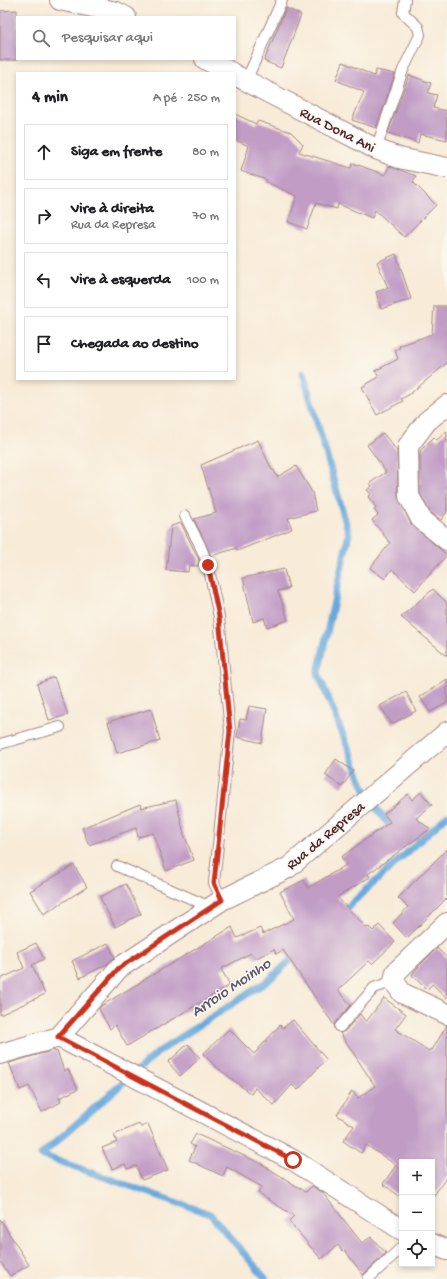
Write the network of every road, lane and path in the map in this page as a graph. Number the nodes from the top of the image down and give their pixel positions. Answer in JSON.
{"nodes":[{"id":1,"x":60,"y":0,"type":"edge"},
{"id":2,"x":282,"y":0,"type":"edge"},
{"id":3,"x":405,"y":0,"type":"edge"},
{"id":4,"x":124,"y":16,"type":"edge"},
{"id":5,"x":207,"y":60,"type":"edge"},
{"id":6,"x":230,"y":72,"type":"edge"},
{"id":7,"x":238,"y":76,"type":"edge"},
{"id":8,"x":376,"y":149,"type":"junction"},
{"id":9,"x":447,"y":168,"type":"edge"},
{"id":10,"x":447,"y":405,"type":"edge"},
{"id":11,"x":185,"y":516,"type":"dead end"},
{"id":12,"x":447,"y":540,"type":"edge"},
{"id":13,"x":60,"y":727,"type":"dead end"},
{"id":14,"x":447,"y":732,"type":"edge"},
{"id":15,"x":0,"y":744,"type":"edge"},
{"id":16,"x":117,"y":866,"type":"dead end"},
{"id":17,"x":216,"y":903,"type":"junction"},
{"id":18,"x":447,"y":923,"type":"edge"},
{"id":19,"x":398,"y":987,"type":"junction"},
{"id":20,"x":447,"y":1014,"type":"edge"},
{"id":21,"x":340,"y":1028,"type":"dead end"},
{"id":22,"x":58,"y":1037,"type":"junction"},
{"id":23,"x":0,"y":1054,"type":"edge"},
{"id":24,"x":399,"y":1228,"type":"edge"},
{"id":25,"x":435,"y":1245,"type":"edge"},
{"id":26,"x":399,"y":1250,"type":"edge"},
{"id":27,"x":447,"y":1250,"type":"edge"},
{"id":28,"x":368,"y":1279,"type":"edge"}],
"edges":[{"from":1,"to":4,"type":"street"},
{"from":2,"to":7,"type":"lane"},
{"from":3,"to":8,"type":"lane"},
{"from":5,"to":6,"type":"street","name":"Rua Dona Ani"},
{"from":7,"to":8,"type":"street","name":"Rua Dona Ani"},
{"from":8,"to":9,"type":"street","name":"Rua Dona Ani"},
{"from":10,"to":12,"type":"street"},
{"from":11,"to":17,"type":"lane"},
{"from":13,"to":15,"type":"lane"},
{"from":14,"to":17,"type":"street","name":"Rua da Represa"},
{"from":16,"to":17,"type":"lane"},
{"from":17,"to":22,"type":"street","name":"Rua da Represa"},
{"from":18,"to":19,"type":"street"},
{"from":19,"to":20,"type":"street"},
{"from":19,"to":21,"type":"lane"},
{"from":22,"to":23,"type":"street"},
{"from":22,"to":24,"type":"street"},
{"from":25,"to":27,"type":"street"},
{"from":26,"to":28,"type":"lane"}]}
